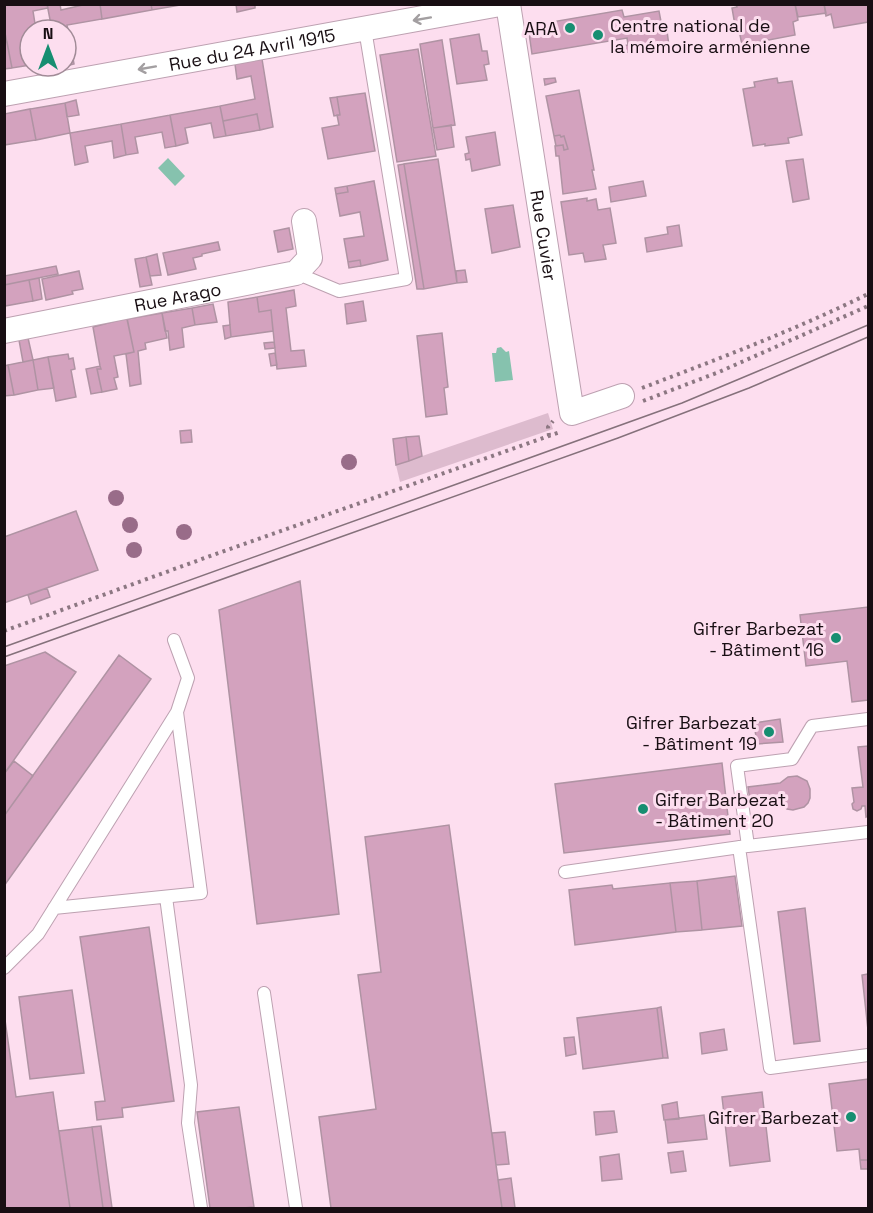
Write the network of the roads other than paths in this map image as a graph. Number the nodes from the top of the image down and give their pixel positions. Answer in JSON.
{"nodes":[{"id":1,"x":500,"y":4,"type":"edge"},
{"id":2,"x":507,"y":4,"type":"edge"},
{"id":3,"x":365,"y":29,"type":"junction"},
{"id":4,"x":4,"y":94,"type":"edge"},
{"id":5,"x":304,"y":221,"type":"dead end"},
{"id":6,"x":296,"y":273,"type":"junction"},
{"id":7,"x":4,"y":331,"type":"edge"},
{"id":8,"x":629,"y":400,"type":"road end"},
{"id":9,"x":174,"y":640,"type":"dead end"},
{"id":10,"x":177,"y":712,"type":"junction"},
{"id":11,"x":868,"y":719,"type":"edge"},
{"id":12,"x":868,"y":832,"type":"edge"},
{"id":13,"x":743,"y":847,"type":"junction"},
{"id":14,"x":565,"y":872,"type":"dead end"},
{"id":15,"x":166,"y":897,"type":"junction"},
{"id":16,"x":54,"y":908,"type":"junction"},
{"id":17,"x":4,"y":968,"type":"edge"},
{"id":18,"x":264,"y":993,"type":"dead end"},
{"id":19,"x":868,"y":1055,"type":"edge"},
{"id":20,"x":201,"y":1209,"type":"edge"},
{"id":21,"x":296,"y":1209,"type":"edge"}],
"edges":[{"from":1,"to":3,"type":"street","name":"Rue du 24 Avril 1915","one_way":true},
{"from":2,"to":8,"type":"street","name":"Rue Cuvier"},
{"from":3,"to":4,"type":"street","name":"Rue du 24 Avril 1915","one_way":true},
{"from":3,"to":6,"type":"lane"},
{"from":5,"to":6,"type":"street"},
{"from":6,"to":7,"type":"street","name":"Rue Arago"},
{"from":9,"to":10,"type":"lane"},
{"from":10,"to":15,"type":"lane"},
{"from":10,"to":16,"type":"lane"},
{"from":11,"to":13,"type":"lane"},
{"from":12,"to":13,"type":"lane"},
{"from":13,"to":14,"type":"lane"},
{"from":13,"to":19,"type":"lane"},
{"from":15,"to":16,"type":"lane"},
{"from":15,"to":20,"type":"lane"},
{"from":16,"to":17,"type":"lane"},
{"from":18,"to":21,"type":"lane"}]}
